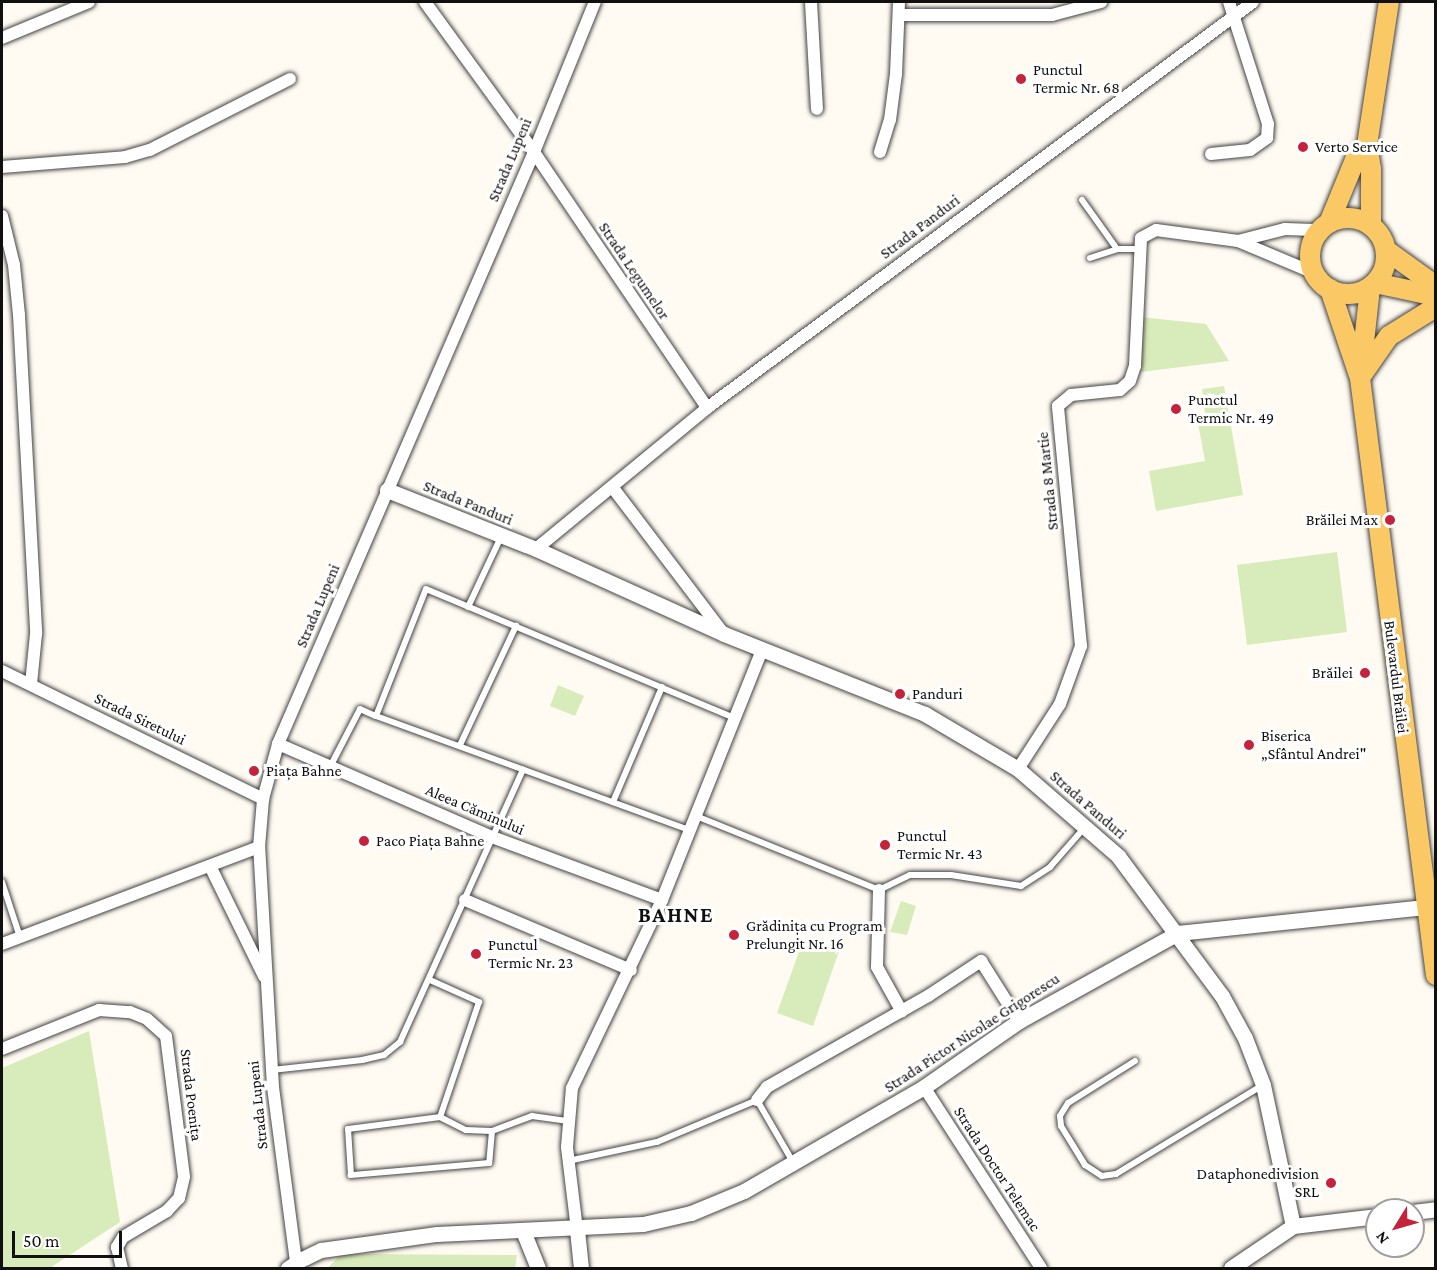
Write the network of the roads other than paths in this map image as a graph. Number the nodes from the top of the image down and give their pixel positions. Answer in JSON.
{"nodes":[{"id":1,"x":89,"y":2,"type":"edge"},
{"id":2,"x":425,"y":2,"type":"edge"},
{"id":3,"x":594,"y":2,"type":"edge"},
{"id":4,"x":811,"y":2,"type":"edge"},
{"id":5,"x":899,"y":2,"type":"edge"},
{"id":6,"x":1101,"y":2,"type":"edge"},
{"id":7,"x":1229,"y":2,"type":"edge"},
{"id":8,"x":1253,"y":2,"type":"edge"},
{"id":9,"x":1389,"y":2,"type":"edge"},
{"id":10,"x":1235,"y":14,"type":"junction"},
{"id":11,"x":899,"y":15,"type":"junction"},
{"id":12,"x":2,"y":38,"type":"edge"},
{"id":13,"x":290,"y":79,"type":"dead end"},
{"id":14,"x":817,"y":109,"type":"dead end"},
{"id":15,"x":1367,"y":145,"type":"junction"},
{"id":16,"x":534,"y":152,"type":"junction"},
{"id":17,"x":880,"y":152,"type":"dead end"},
{"id":18,"x":1211,"y":154,"type":"dead end"},
{"id":19,"x":2,"y":167,"type":"edge"},
{"id":20,"x":1082,"y":200,"type":"dead end"},
{"id":21,"x":2,"y":216,"type":"edge"},
{"id":22,"x":1371,"y":226,"type":"junction"},
{"id":23,"x":1325,"y":227,"type":"junction"},
{"id":24,"x":1238,"y":242,"type":"junction"},
{"id":25,"x":1117,"y":249,"type":"junction"},
{"id":26,"x":1139,"y":249,"type":"junction"},
{"id":27,"x":1386,"y":250,"type":"junction"},
{"id":28,"x":1090,"y":258,"type":"dead end"},
{"id":29,"x":1314,"y":273,"type":"junction"},
{"id":30,"x":1372,"y":285,"type":"junction"},
{"id":31,"x":1436,"y":286,"type":"edge"},
{"id":32,"x":1330,"y":289,"type":"junction"},
{"id":33,"x":1436,"y":296,"type":"edge"},
{"id":34,"x":1436,"y":307,"type":"edge"},
{"id":35,"x":1360,"y":378,"type":"junction"},
{"id":36,"x":707,"y":408,"type":"junction"},
{"id":37,"x":614,"y":488,"type":"junction"},
{"id":38,"x":387,"y":490,"type":"junction"},
{"id":39,"x":502,"y":537,"type":"junction"},
{"id":40,"x":536,"y":549,"type":"junction"},
{"id":41,"x":468,"y":607,"type":"junction"},
{"id":42,"x":516,"y":626,"type":"junction"},
{"id":43,"x":724,"y":634,"type":"junction"},
{"id":44,"x":762,"y":650,"type":"junction"},
{"id":45,"x":2,"y":670,"type":"edge"},
{"id":46,"x":31,"y":684,"type":"junction"},
{"id":47,"x":662,"y":687,"type":"junction"},
{"id":48,"x":376,"y":716,"type":"junction"},
{"id":49,"x":735,"y":718,"type":"junction"},
{"id":50,"x":278,"y":744,"type":"junction"},
{"id":51,"x":460,"y":745,"type":"junction"},
{"id":52,"x":331,"y":765,"type":"junction"},
{"id":53,"x":523,"y":769,"type":"junction"},
{"id":54,"x":1018,"y":769,"type":"junction"},
{"id":55,"x":262,"y":799,"type":"junction"},
{"id":56,"x":613,"y":802,"type":"junction"},
{"id":57,"x":696,"y":816,"type":"junction"},
{"id":58,"x":1086,"y":825,"type":"junction"},
{"id":59,"x":691,"y":830,"type":"junction"},
{"id":60,"x":492,"y":837,"type":"junction"},
{"id":61,"x":259,"y":847,"type":"junction"},
{"id":62,"x":210,"y":866,"type":"junction"},
{"id":63,"x":2,"y":882,"type":"edge"},
{"id":64,"x":879,"y":890,"type":"junction"},
{"id":65,"x":465,"y":900,"type":"junction"},
{"id":66,"x":662,"y":900,"type":"junction"},
{"id":67,"x":1430,"y":906,"type":"edge"},
{"id":68,"x":1178,"y":933,"type":"junction"},
{"id":69,"x":20,"y":937,"type":"junction"},
{"id":70,"x":2,"y":944,"type":"edge"},
{"id":71,"x":631,"y":970,"type":"junction"},
{"id":72,"x":1436,"y":975,"type":"edge"},
{"id":73,"x":430,"y":980,"type":"junction"},
{"id":74,"x":267,"y":982,"type":"junction"},
{"id":75,"x":902,"y":1012,"type":"junction"},
{"id":76,"x":1019,"y":1021,"type":"junction"},
{"id":77,"x":2,"y":1049,"type":"edge"},
{"id":78,"x":1135,"y":1061,"type":"dead end"},
{"id":79,"x":272,"y":1070,"type":"junction"},
{"id":80,"x":1263,"y":1085,"type":"junction"},
{"id":81,"x":924,"y":1087,"type":"junction"},
{"id":82,"x":757,"y":1100,"type":"junction"},
{"id":83,"x":440,"y":1117,"type":"junction"},
{"id":84,"x":567,"y":1121,"type":"junction"},
{"id":85,"x":492,"y":1131,"type":"junction"},
{"id":86,"x":568,"y":1161,"type":"junction"},
{"id":87,"x":793,"y":1162,"type":"junction"},
{"id":88,"x":1365,"y":1217,"type":"edge"},
{"id":89,"x":1293,"y":1226,"type":"junction"},
{"id":90,"x":577,"y":1230,"type":"junction"},
{"id":91,"x":523,"y":1231,"type":"junction"},
{"id":92,"x":293,"y":1266,"type":"edge"},
{"id":93,"x":122,"y":1269,"type":"edge"},
{"id":94,"x":538,"y":1269,"type":"edge"},
{"id":95,"x":581,"y":1269,"type":"edge"},
{"id":96,"x":1041,"y":1269,"type":"edge"},
{"id":97,"x":1231,"y":1269,"type":"edge"}],
"edges":[{"from":1,"to":12,"type":"street"},
{"from":2,"to":16,"type":"street","name":"Strada Legumelor"},
{"from":3,"to":16,"type":"street","name":"Strada Lupeni"},
{"from":4,"to":14,"type":"street"},
{"from":5,"to":11,"type":"street"},
{"from":6,"to":11,"type":"street"},
{"from":7,"to":10,"type":"street"},
{"from":8,"to":10,"type":"street","name":"Strada Panduri"},
{"from":9,"to":15,"type":"main road"},
{"from":10,"to":18,"type":"street"},
{"from":10,"to":36,"type":"street","name":"Strada Panduri"},
{"from":11,"to":17,"type":"street"},
{"from":13,"to":19,"type":"street"},
{"from":15,"to":22,"type":"main road"},
{"from":15,"to":23,"type":"main road"},
{"from":16,"to":36,"type":"street","name":"Strada Legumelor"},
{"from":16,"to":38,"type":"street","name":"Strada Lupeni"},
{"from":20,"to":25,"type":"lane"},
{"from":21,"to":46,"type":"street"},
{"from":22,"to":23,"type":"main road"},
{"from":22,"to":27,"type":"main road"},
{"from":23,"to":24,"type":"street"},
{"from":23,"to":29,"type":"main road"},
{"from":24,"to":26,"type":"street","name":"Strada 8 Martie"},
{"from":24,"to":29,"type":"street"},
{"from":25,"to":26,"type":"lane"},
{"from":25,"to":28,"type":"lane"},
{"from":26,"to":54,"type":"street","name":"Strada 8 Martie"},
{"from":27,"to":30,"type":"main road"},
{"from":27,"to":31,"type":"main road"},
{"from":29,"to":32,"type":"main road"},
{"from":30,"to":32,"type":"main road"},
{"from":30,"to":33,"type":"main road"},
{"from":30,"to":35,"type":"main road","name":"Bulevardul Brăilei"},
{"from":32,"to":35,"type":"main road","name":"Bulevardul Brăilei"},
{"from":34,"to":35,"type":"main road"},
{"from":35,"to":67,"type":"main road","name":"Bulevardul Brăilei"},
{"from":36,"to":37,"type":"street","name":"Strada Panduri"},
{"from":37,"to":40,"type":"street","name":"Strada Panduri"},
{"from":37,"to":43,"type":"street"},
{"from":38,"to":39,"type":"street","name":"Strada Panduri"},
{"from":38,"to":50,"type":"street","name":"Strada Lupeni"},
{"from":39,"to":40,"type":"street","name":"Strada Panduri"},
{"from":39,"to":41,"type":"lane"},
{"from":40,"to":43,"type":"street","name":"Strada Panduri"},
{"from":41,"to":42,"type":"lane"},
{"from":41,"to":48,"type":"lane"},
{"from":42,"to":47,"type":"lane"},
{"from":42,"to":51,"type":"lane"},
{"from":43,"to":44,"type":"street","name":"Strada Panduri"},
{"from":44,"to":49,"type":"street"},
{"from":44,"to":54,"type":"street","name":"Strada Panduri"},
{"from":45,"to":46,"type":"street","name":"Strada Siretului"},
{"from":46,"to":55,"type":"street","name":"Strada Siretului"},
{"from":47,"to":49,"type":"lane"},
{"from":47,"to":56,"type":"lane"},
{"from":48,"to":51,"type":"lane"},
{"from":48,"to":52,"type":"lane"},
{"from":49,"to":57,"type":"street"},
{"from":50,"to":52,"type":"street","name":"Aleea Căminului"},
{"from":50,"to":55,"type":"street","name":"Strada Lupeni"},
{"from":51,"to":53,"type":"lane"},
{"from":52,"to":60,"type":"street","name":"Aleea Căminului"},
{"from":53,"to":56,"type":"lane"},
{"from":53,"to":60,"type":"lane"},
{"from":54,"to":58,"type":"street","name":"Strada Panduri"},
{"from":55,"to":61,"type":"street","name":"Strada Lupeni"},
{"from":56,"to":59,"type":"lane"},
{"from":57,"to":59,"type":"street"},
{"from":57,"to":64,"type":"lane"},
{"from":58,"to":64,"type":"lane"},
{"from":58,"to":68,"type":"street","name":"Strada Panduri"},
{"from":59,"to":66,"type":"street"},
{"from":60,"to":65,"type":"lane"},
{"from":60,"to":66,"type":"street","name":"Aleea Căminului"},
{"from":61,"to":62,"type":"street"},
{"from":61,"to":74,"type":"street","name":"Strada Lupeni"},
{"from":62,"to":69,"type":"street"},
{"from":62,"to":74,"type":"street"},
{"from":63,"to":69,"type":"lane"},
{"from":64,"to":75,"type":"street"},
{"from":65,"to":71,"type":"street"},
{"from":65,"to":73,"type":"lane"},
{"from":66,"to":71,"type":"street"},
{"from":67,"to":68,"type":"street","name":"Strada Pictor Nicolae Grigorescu"},
{"from":67,"to":72,"type":"main road","name":"Bulevardul Brăilei"},
{"from":68,"to":76,"type":"street","name":"Strada Pictor Nicolae Grigorescu"},
{"from":68,"to":80,"type":"street","name":"Strada Panduri"},
{"from":69,"to":70,"type":"street"},
{"from":71,"to":84,"type":"street"},
{"from":73,"to":79,"type":"lane"},
{"from":73,"to":83,"type":"lane"},
{"from":74,"to":79,"type":"street","name":"Strada Lupeni"},
{"from":75,"to":76,"type":"street"},
{"from":75,"to":82,"type":"street"},
{"from":76,"to":81,"type":"street","name":"Strada Pictor Nicolae Grigorescu"},
{"from":77,"to":93,"type":"street","name":"Strada Poenița"},
{"from":78,"to":80,"type":"lane"},
{"from":79,"to":92,"type":"street","name":"Strada Lupeni"},
{"from":80,"to":89,"type":"street","name":"Strada Panduri"},
{"from":81,"to":87,"type":"street","name":"Strada Pictor Nicolae Grigorescu"},
{"from":81,"to":96,"type":"street","name":"Strada Doctor Telemac"},
{"from":82,"to":86,"type":"lane"},
{"from":82,"to":87,"type":"lane"},
{"from":83,"to":85,"type":"lane"},
{"from":83,"to":85,"type":"lane"},
{"from":84,"to":85,"type":"lane"},
{"from":84,"to":86,"type":"street"},
{"from":86,"to":90,"type":"street"},
{"from":87,"to":90,"type":"street","name":"Strada Pictor Nicolae Grigorescu"},
{"from":88,"to":89,"type":"street"},
{"from":89,"to":97,"type":"street"},
{"from":90,"to":91,"type":"street","name":"Strada Pictor Nicolae Grigorescu"},
{"from":90,"to":95,"type":"street"},
{"from":91,"to":92,"type":"street","name":"Strada Pictor Nicolae Grigorescu"},
{"from":91,"to":94,"type":"street"}]}
